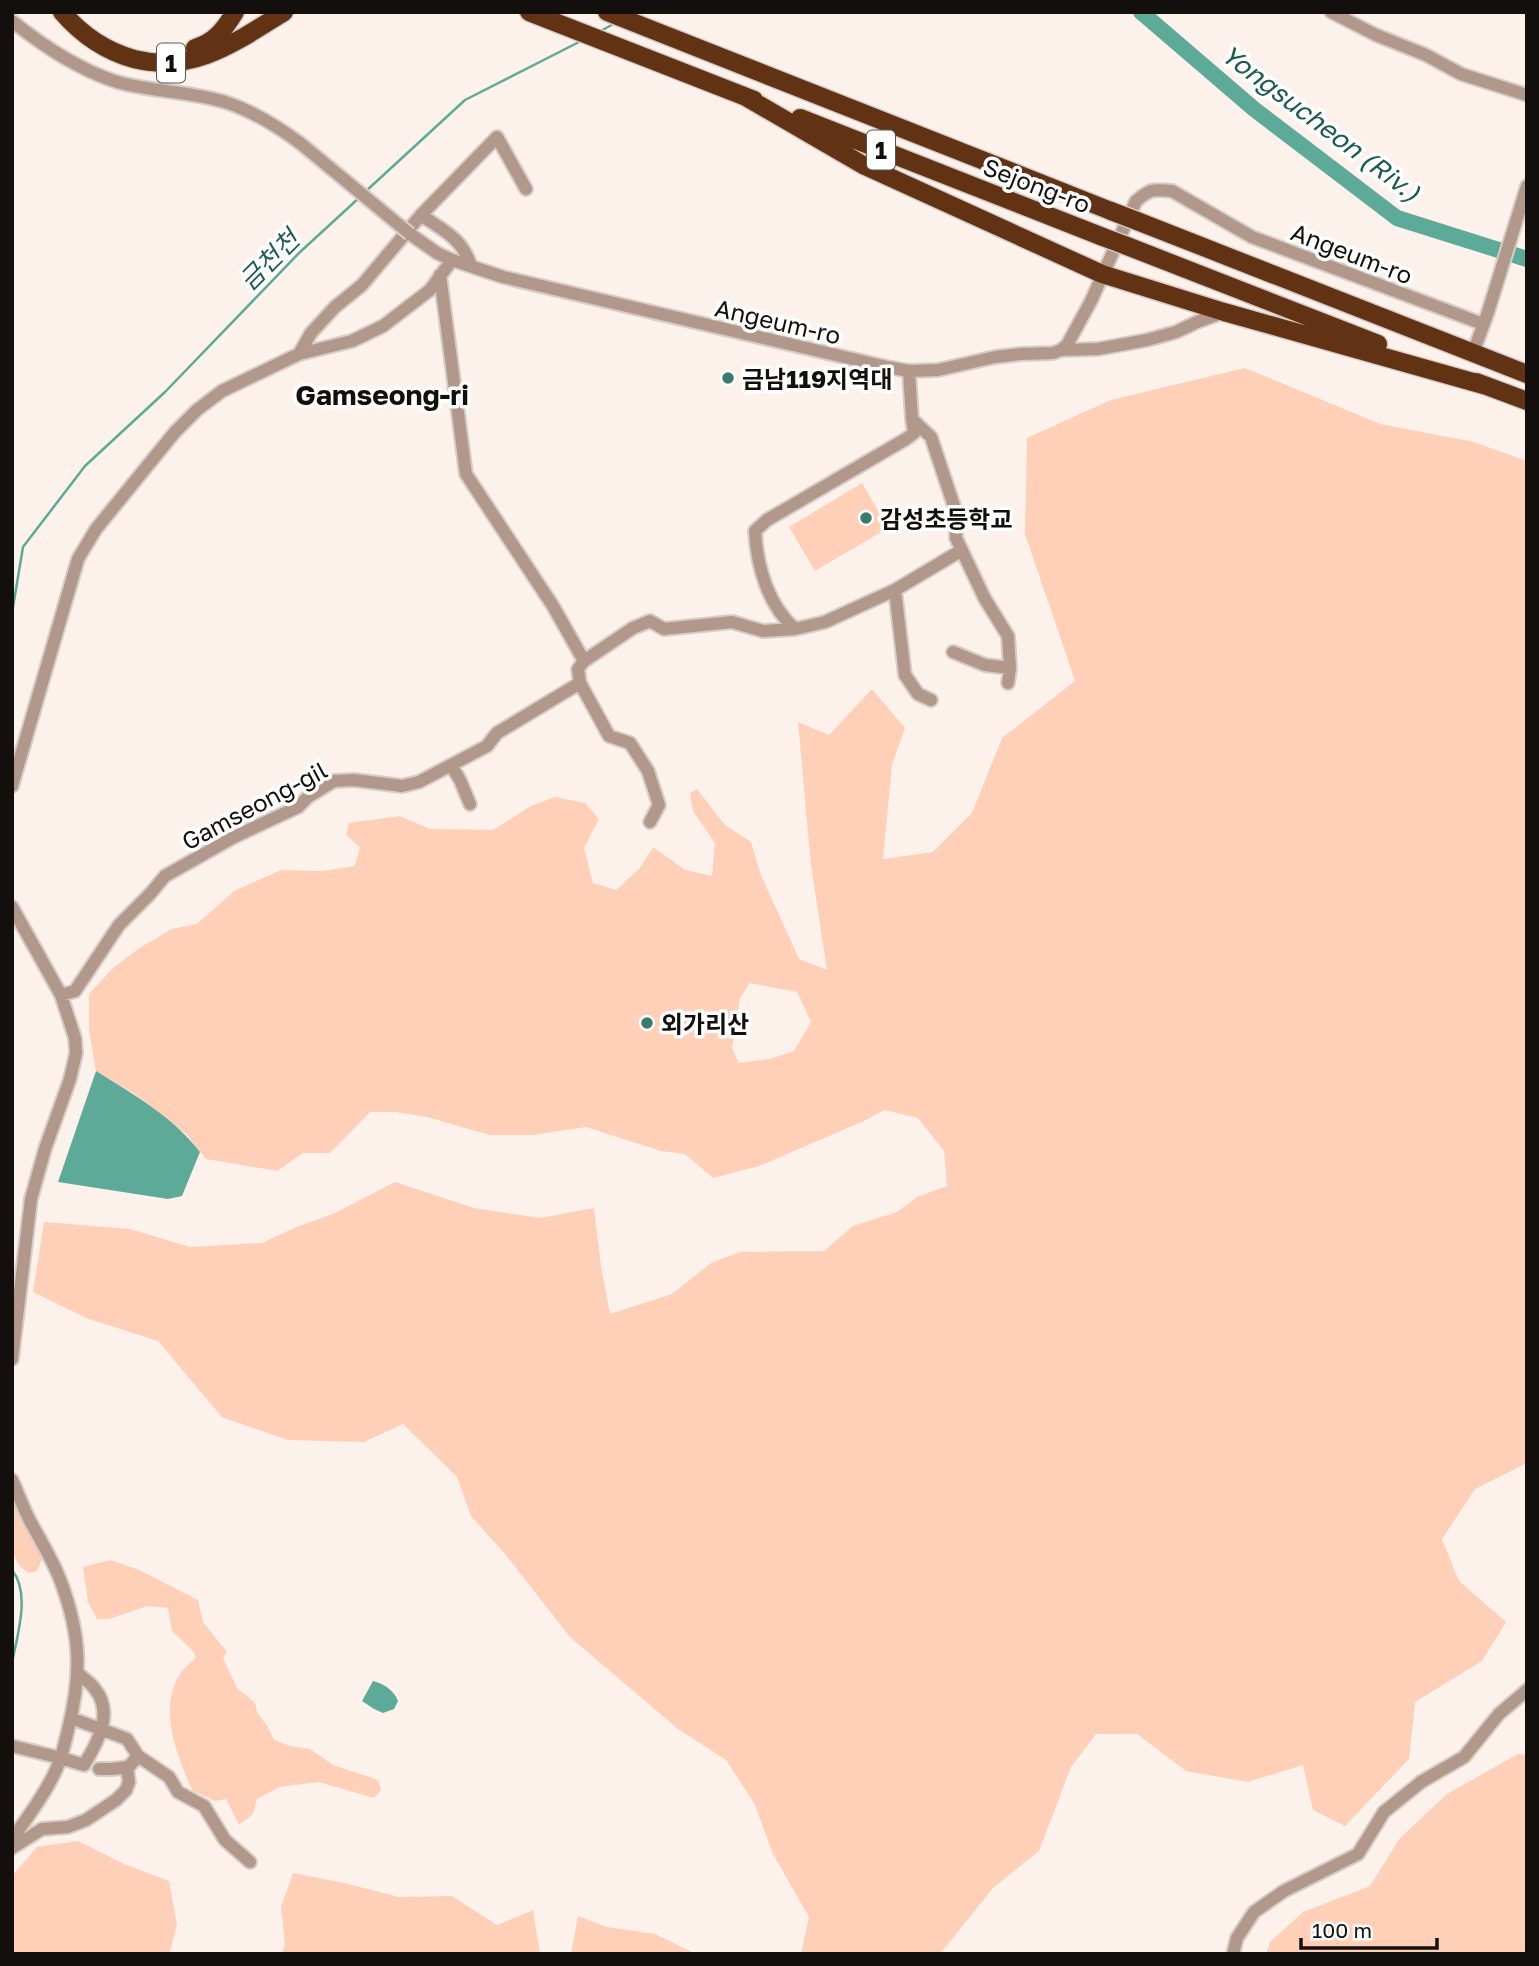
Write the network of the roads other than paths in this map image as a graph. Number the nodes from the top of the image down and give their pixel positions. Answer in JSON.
{"nodes":[{"id":1,"x":62,"y":12,"type":"edge"},
{"id":2,"x":74,"y":12,"type":"edge"},
{"id":3,"x":234,"y":12,"type":"edge"},
{"id":4,"x":284,"y":12,"type":"edge"},
{"id":5,"x":529,"y":12,"type":"edge"},
{"id":6,"x":607,"y":12,"type":"edge"},
{"id":7,"x":1331,"y":12,"type":"edge"},
{"id":8,"x":12,"y":21,"type":"edge"},
{"id":9,"x":1527,"y":95,"type":"edge"},
{"id":10,"x":744,"y":96,"type":"junction"},
{"id":11,"x":1527,"y":186,"type":"edge"},
{"id":12,"x":526,"y":189,"type":"dead end"},
{"id":13,"x":421,"y":215,"type":"junction"},
{"id":14,"x":452,"y":260,"type":"junction"},
{"id":15,"x":471,"y":266,"type":"junction"},
{"id":16,"x":1102,"y":274,"type":"junction"},
{"id":17,"x":440,"y":275,"type":"junction"},
{"id":18,"x":1224,"y":312,"type":"junction"},
{"id":19,"x":1483,"y":324,"type":"junction"},
{"id":20,"x":1061,"y":350,"type":"junction"},
{"id":21,"x":1473,"y":353,"type":"junction"},
{"id":22,"x":299,"y":354,"type":"junction"},
{"id":23,"x":909,"y":371,"type":"junction"},
{"id":24,"x":1527,"y":374,"type":"edge"},
{"id":25,"x":1487,"y":386,"type":"junction"},
{"id":26,"x":1527,"y":401,"type":"edge"},
{"id":27,"x":912,"y":419,"type":"junction"},
{"id":28,"x":962,"y":550,"type":"junction"},
{"id":29,"x":895,"y":590,"type":"junction"},
{"id":30,"x":795,"y":629,"type":"junction"},
{"id":31,"x":953,"y":652,"type":"dead end"},
{"id":32,"x":583,"y":661,"type":"junction"},
{"id":33,"x":1010,"y":668,"type":"junction"},
{"id":34,"x":580,"y":683,"type":"junction"},
{"id":35,"x":1008,"y":683,"type":"dead end"},
{"id":36,"x":931,"y":699,"type":"dead end"},
{"id":37,"x":451,"y":765,"type":"junction"},
{"id":38,"x":12,"y":786,"type":"edge"},
{"id":39,"x":470,"y":804,"type":"dead end"},
{"id":40,"x":650,"y":822,"type":"dead end"},
{"id":41,"x":12,"y":907,"type":"edge"},
{"id":42,"x":61,"y":995,"type":"junction"},
{"id":43,"x":12,"y":1359,"type":"edge"},
{"id":44,"x":12,"y":1480,"type":"edge"},
{"id":45,"x":79,"y":1674,"type":"junction"},
{"id":46,"x":1527,"y":1690,"type":"edge"},
{"id":47,"x":71,"y":1718,"type":"junction"},
{"id":48,"x":101,"y":1729,"type":"junction"},
{"id":49,"x":12,"y":1746,"type":"edge"},
{"id":50,"x":138,"y":1756,"type":"junction"},
{"id":51,"x":61,"y":1758,"type":"junction"},
{"id":52,"x":84,"y":1765,"type":"junction"},
{"id":53,"x":128,"y":1767,"type":"junction"},
{"id":54,"x":99,"y":1769,"type":"junction"},
{"id":55,"x":105,"y":1782,"type":"dead end"},
{"id":56,"x":12,"y":1839,"type":"edge"},
{"id":57,"x":12,"y":1848,"type":"edge"},
{"id":58,"x":250,"y":1862,"type":"dead end"},
{"id":59,"x":1233,"y":1954,"type":"edge"}],
"edges":[{"from":1,"to":4,"type":"highway","number":"1"},
{"from":2,"to":3,"type":"highway"},
{"from":5,"to":10,"type":"highway","name":"Sejong-ro","number":"1"},
{"from":6,"to":21,"type":"highway","name":"Sejong-ro","number":"1","bridge":true},
{"from":7,"to":9,"type":"street"},
{"from":8,"to":14,"type":"street","name":"Angeum-ro","bridge":true},
{"from":10,"to":16,"type":"highway"},
{"from":10,"to":25,"type":"highway","name":"Sejong-ro","number":"1","bridge":true},
{"from":11,"to":19,"type":"street"},
{"from":12,"to":13,"type":"street"},
{"from":13,"to":15,"type":"street"},
{"from":13,"to":22,"type":"street"},
{"from":14,"to":15,"type":"street","name":"Angeum-ro"},
{"from":14,"to":17,"type":"street"},
{"from":15,"to":23,"type":"street","name":"Angeum-ro"},
{"from":16,"to":18,"type":"highway"},
{"from":16,"to":19,"type":"street","name":"Angeum-ro"},
{"from":16,"to":20,"type":"street","name":"Angeum-ro"},
{"from":17,"to":22,"type":"street"},
{"from":17,"to":32,"type":"street"},
{"from":18,"to":20,"type":"street"},
{"from":18,"to":25,"type":"highway"},
{"from":19,"to":21,"type":"street"},
{"from":20,"to":23,"type":"street","name":"Angeum-ro"},
{"from":21,"to":24,"type":"highway","name":"Sejong-ro","number":"1"},
{"from":22,"to":38,"type":"street"},
{"from":23,"to":27,"type":"street"},
{"from":25,"to":26,"type":"highway","name":"Sejong-ro","number":"1"},
{"from":27,"to":28,"type":"street"},
{"from":27,"to":30,"type":"street"},
{"from":28,"to":29,"type":"street"},
{"from":28,"to":33,"type":"street"},
{"from":29,"to":30,"type":"street"},
{"from":29,"to":36,"type":"street"},
{"from":30,"to":32,"type":"street"},
{"from":31,"to":33,"type":"street"},
{"from":32,"to":34,"type":"street"},
{"from":33,"to":35,"type":"street"},
{"from":34,"to":37,"type":"street","name":"Gamseong-gil"},
{"from":34,"to":40,"type":"street"},
{"from":37,"to":39,"type":"street"},
{"from":37,"to":42,"type":"street","name":"Gamseong-gil"},
{"from":41,"to":42,"type":"street"},
{"from":42,"to":43,"type":"street"},
{"from":44,"to":45,"type":"street"},
{"from":45,"to":47,"type":"street"},
{"from":45,"to":48,"type":"street"},
{"from":46,"to":59,"type":"street"},
{"from":47,"to":48,"type":"street"},
{"from":47,"to":51,"type":"street"},
{"from":48,"to":50,"type":"street"},
{"from":48,"to":52,"type":"street"},
{"from":49,"to":51,"type":"street"},
{"from":50,"to":53,"type":"street"},
{"from":50,"to":58,"type":"street"},
{"from":51,"to":52,"type":"street"},
{"from":51,"to":56,"type":"street"},
{"from":52,"to":54,"type":"street"},
{"from":53,"to":54,"type":"street"},
{"from":53,"to":57,"type":"street"},
{"from":54,"to":55,"type":"street"}]}
